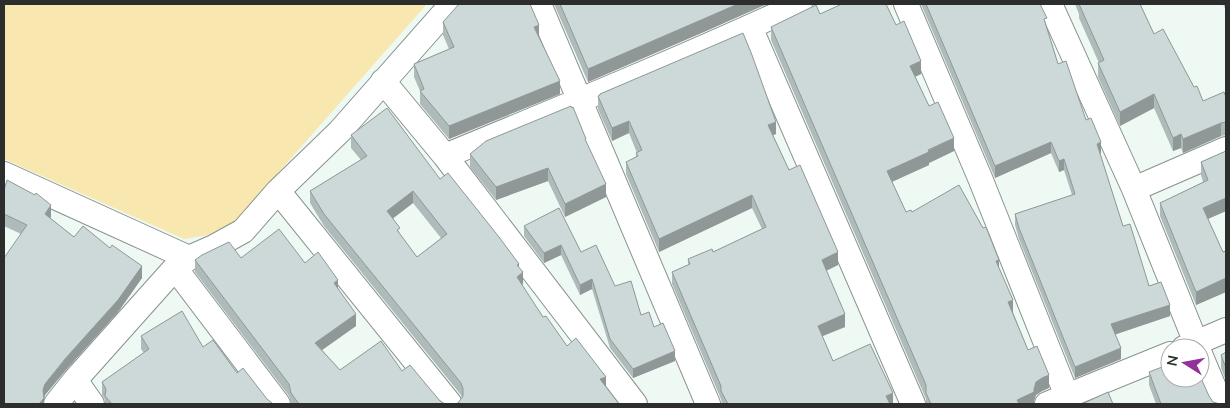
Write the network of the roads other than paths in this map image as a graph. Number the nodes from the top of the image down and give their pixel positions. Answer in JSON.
{"nodes":[{"id":1,"x":452,"y":4,"type":"edge"},
{"id":2,"x":539,"y":4,"type":"edge"},
{"id":3,"x":800,"y":4,"type":"edge"},
{"id":4,"x":906,"y":4,"type":"edge"},
{"id":5,"x":1050,"y":4,"type":"edge"},
{"id":6,"x":750,"y":27,"type":"junction"},
{"id":7,"x":384,"y":81,"type":"junction"},
{"id":8,"x":579,"y":100,"type":"junction"},
{"id":9,"x":1226,"y":150,"type":"edge"},
{"id":10,"x":445,"y":156,"type":"junction"},
{"id":11,"x":4,"y":174,"type":"edge"},
{"id":12,"x":1134,"y":189,"type":"junction"},
{"id":13,"x":278,"y":191,"type":"junction"},
{"id":14,"x":182,"y":263,"type":"junction"},
{"id":15,"x":1226,"y":330,"type":"edge"},
{"id":16,"x":1190,"y":338,"type":"edge"},
{"id":17,"x":1210,"y":339,"type":"edge"},
{"id":18,"x":1160,"y":358,"type":"edge"},
{"id":19,"x":75,"y":380,"type":"junction"},
{"id":20,"x":1210,"y":381,"type":"edge"},
{"id":21,"x":1057,"y":400,"type":"edge"},
{"id":22,"x":56,"y":404,"type":"edge"},
{"id":23,"x":92,"y":404,"type":"edge"},
{"id":24,"x":278,"y":404,"type":"edge"},
{"id":25,"x":450,"y":404,"type":"edge"},
{"id":26,"x":635,"y":404,"type":"edge"},
{"id":27,"x":708,"y":404,"type":"edge"},
{"id":28,"x":913,"y":404,"type":"edge"},
{"id":29,"x":1221,"y":404,"type":"edge"}],
"edges":[{"from":1,"to":7,"type":"street"},
{"from":2,"to":8,"type":"street"},
{"from":3,"to":6,"type":"street"},
{"from":4,"to":21,"type":"street"},
{"from":5,"to":12,"type":"street"},
{"from":6,"to":8,"type":"street"},
{"from":6,"to":28,"type":"street"},
{"from":7,"to":10,"type":"street"},
{"from":7,"to":13,"type":"street"},
{"from":8,"to":10,"type":"street"},
{"from":8,"to":27,"type":"street"},
{"from":9,"to":12,"type":"street"},
{"from":10,"to":26,"type":"street"},
{"from":11,"to":14,"type":"street"},
{"from":12,"to":16,"type":"street"},
{"from":13,"to":14,"type":"street"},
{"from":13,"to":25,"type":"street"},
{"from":14,"to":19,"type":"street"},
{"from":14,"to":24,"type":"street"},
{"from":15,"to":17,"type":"street"},
{"from":18,"to":21,"type":"street"},
{"from":19,"to":22,"type":"street"},
{"from":19,"to":23,"type":"street"},
{"from":20,"to":29,"type":"street"}]}
